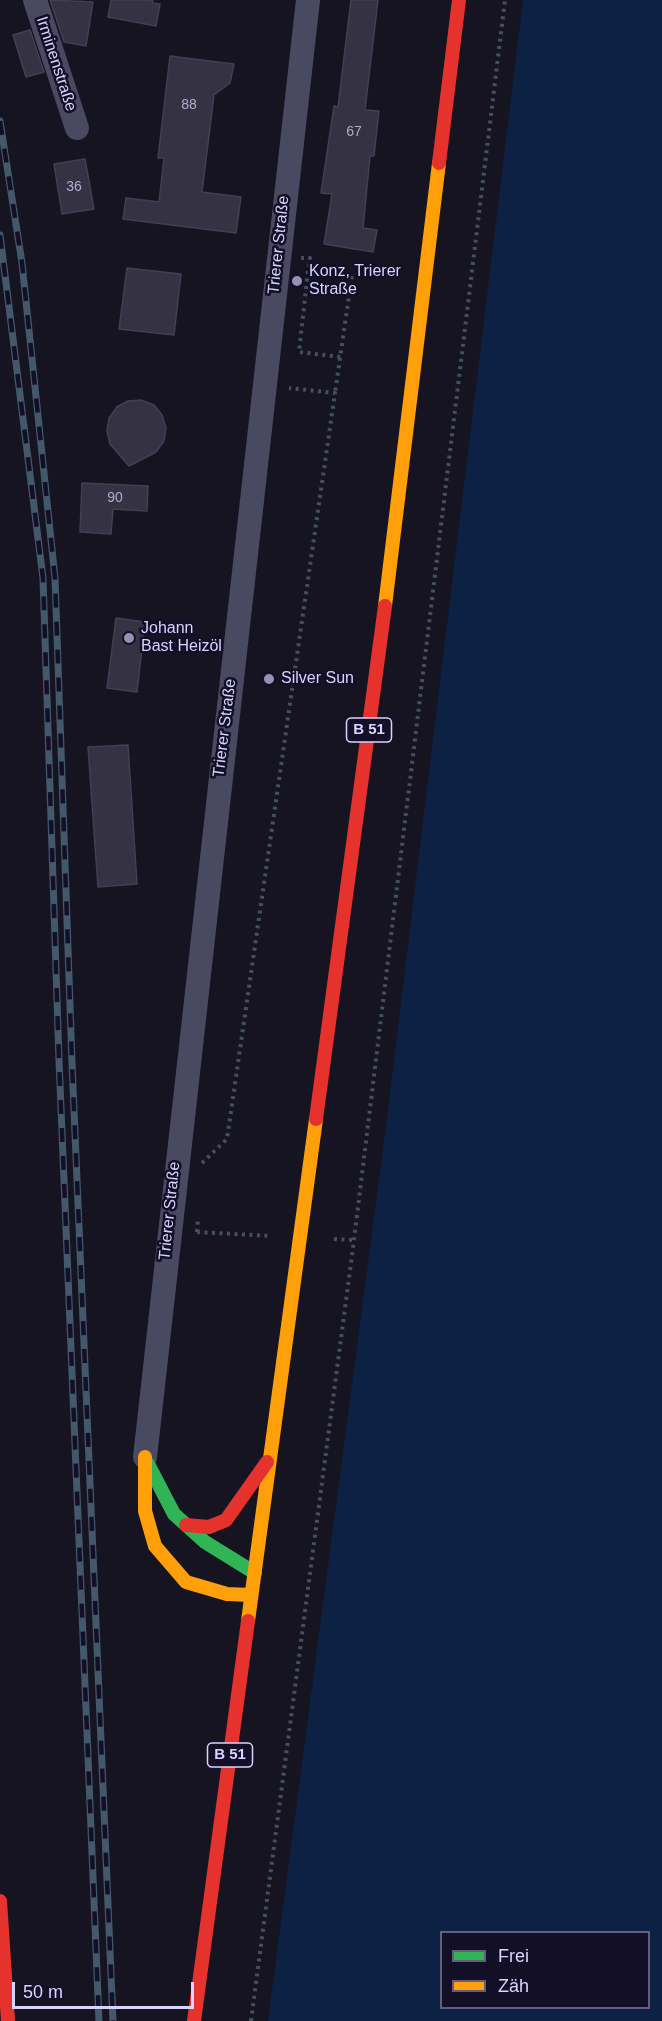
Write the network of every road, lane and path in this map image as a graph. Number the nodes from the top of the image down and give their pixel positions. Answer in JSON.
{"nodes":[{"id":1,"x":35,"y":0,"type":"edge"},
{"id":2,"x":308,"y":0,"type":"edge"},
{"id":3,"x":459,"y":0,"type":"edge"},
{"id":4,"x":505,"y":0,"type":"edge"},
{"id":5,"x":78,"y":128,"type":"dead end"},
{"id":6,"x":278,"y":256,"type":"junction"},
{"id":7,"x":308,"y":272,"type":"junction"},
{"id":8,"x":340,"y":357,"type":"junction"},
{"id":9,"x":263,"y":385,"type":"junction"},
{"id":10,"x":335,"y":393,"type":"junction"},
{"id":11,"x":201,"y":1165,"type":"dead end"},
{"id":12,"x":199,"y":1210,"type":"dead end"},
{"id":13,"x":168,"y":1231,"type":"junction"},
{"id":14,"x":197,"y":1232,"type":"junction"},
{"id":15,"x":271,"y":1236,"type":"dead end"},
{"id":16,"x":334,"y":1239,"type":"dead end"},
{"id":17,"x":354,"y":1240,"type":"junction"},
{"id":18,"x":145,"y":1457,"type":"junction"},
{"id":19,"x":270,"y":1458,"type":"junction"},
{"id":20,"x":186,"y":1525,"type":"junction"},
{"id":21,"x":255,"y":1573,"type":"junction"},
{"id":22,"x":251,"y":1595,"type":"junction"},
{"id":23,"x":0,"y":1901,"type":"edge"},
{"id":24,"x":8,"y":2021,"type":"edge"},
{"id":25,"x":194,"y":2021,"type":"edge"},
{"id":26,"x":251,"y":2021,"type":"edge"}],
"edges":[{"from":1,"to":5,"type":"street","name":"Irminenstraße"},
{"from":2,"to":6,"type":"street","name":"Trierer Straße"},
{"from":3,"to":19,"type":"main road","number":"B 51"},
{"from":4,"to":17,"type":"path"},
{"from":6,"to":7,"type":"path"},
{"from":6,"to":9,"type":"street","name":"Trierer Straße"},
{"from":7,"to":8,"type":"path"},
{"from":7,"to":8,"type":"path"},
{"from":8,"to":10,"type":"path"},
{"from":9,"to":10,"type":"path"},
{"from":9,"to":13,"type":"street","name":"Trierer Straße"},
{"from":10,"to":11,"type":"path"},
{"from":12,"to":14,"type":"path"},
{"from":13,"to":14,"type":"path"},
{"from":13,"to":18,"type":"street","name":"Trierer Straße"},
{"from":14,"to":15,"type":"path"},
{"from":16,"to":17,"type":"path"},
{"from":17,"to":26,"type":"path"},
{"from":18,"to":20,"type":"main road"},
{"from":18,"to":22,"type":"main road"},
{"from":19,"to":20,"type":"main road"},
{"from":19,"to":21,"type":"main road","number":"B 51"},
{"from":20,"to":21,"type":"main road"},
{"from":21,"to":22,"type":"main road","number":"B 51"},
{"from":22,"to":25,"type":"main road","number":"B 51"},
{"from":23,"to":24,"type":"main road"}]}
